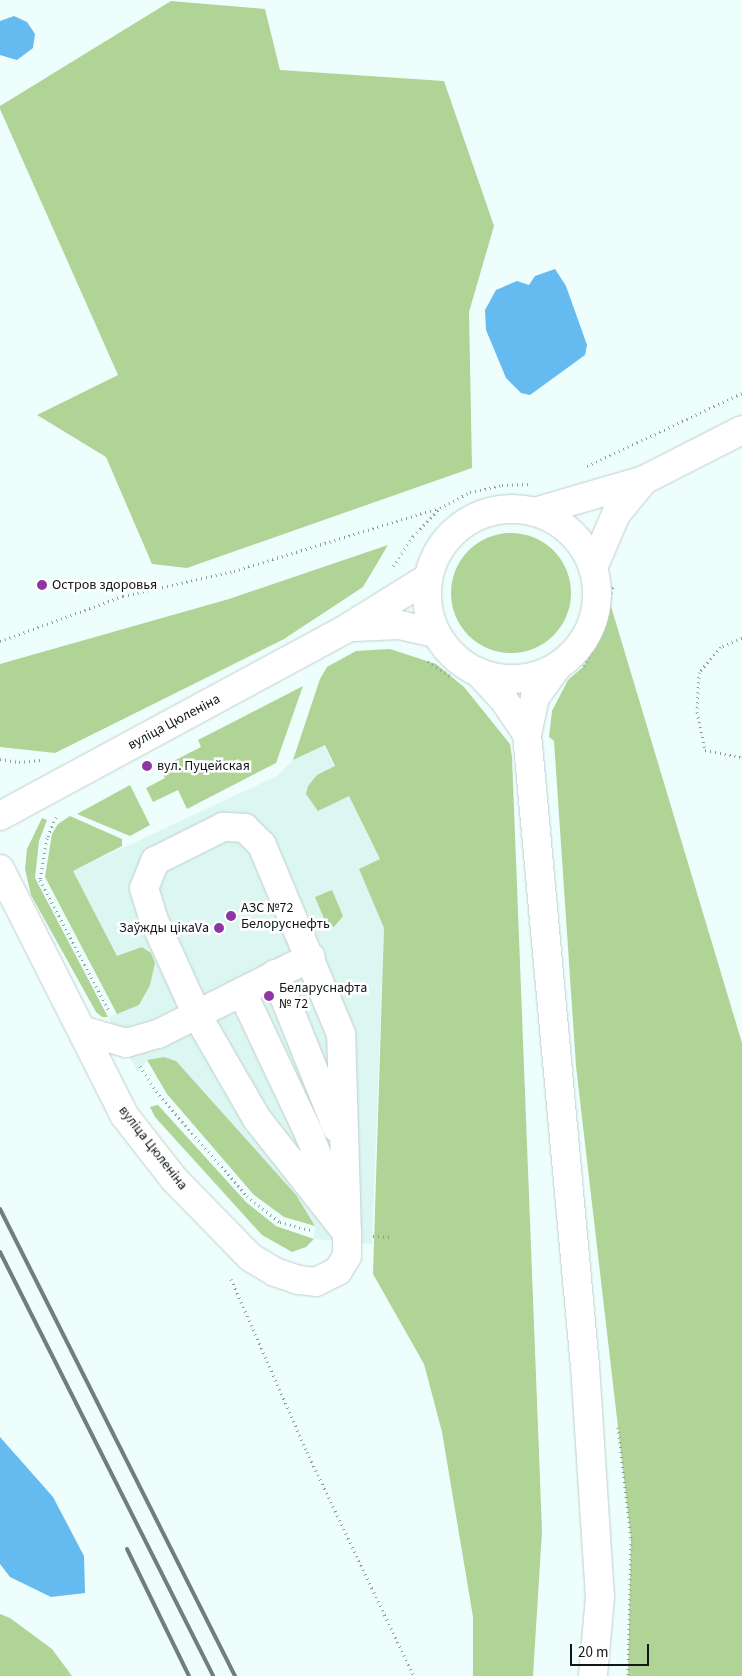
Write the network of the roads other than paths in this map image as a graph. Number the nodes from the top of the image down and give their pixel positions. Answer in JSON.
{"nodes":[{"id":1,"x":742,"y":430,"type":"edge"},
{"id":2,"x":644,"y":480,"type":"junction"},
{"id":3,"x":535,"y":512,"type":"junction"},
{"id":4,"x":604,"y":573,"type":"junction"},
{"id":5,"x":428,"y":578,"type":"junction"},
{"id":6,"x":349,"y":627,"type":"junction"},
{"id":7,"x":436,"y":632,"type":"junction"},
{"id":8,"x":567,"y":669,"type":"junction"},
{"id":9,"x":467,"y":677,"type":"junction"},
{"id":10,"x":527,"y":734,"type":"junction"},
{"id":11,"x":0,"y":816,"type":"edge"},
{"id":12,"x":0,"y":869,"type":"edge"},
{"id":13,"x":310,"y":957,"type":"junction"},
{"id":14,"x":276,"y":974,"type":"junction"},
{"id":15,"x":242,"y":992,"type":"junction"},
{"id":16,"x":198,"y":1015,"type":"junction"},
{"id":17,"x":84,"y":1031,"type":"junction"},
{"id":18,"x":344,"y":1146,"type":"junction"},
{"id":19,"x":347,"y":1233,"type":"junction"},
{"id":20,"x":593,"y":1676,"type":"edge"}],
"edges":[{"from":1,"to":2,"type":"main road"},
{"from":2,"to":3,"type":"main road"},
{"from":2,"to":4,"type":"main road"},
{"from":3,"to":4,"type":"main road"},
{"from":3,"to":5,"type":"main road"},
{"from":4,"to":8,"type":"main road"},
{"from":5,"to":6,"type":"main road","name":"вуліца Цюленіна"},
{"from":5,"to":7,"type":"main road"},
{"from":6,"to":7,"type":"main road","name":"вуліца Цюленіна"},
{"from":6,"to":11,"type":"main road","name":"вуліца Цюленіна"},
{"from":7,"to":9,"type":"main road"},
{"from":8,"to":9,"type":"main road"},
{"from":8,"to":10,"type":"main road"},
{"from":9,"to":10,"type":"main road"},
{"from":10,"to":20,"type":"main road"},
{"from":12,"to":17,"type":"main road","name":"вуліца Цюленіна"},
{"from":13,"to":14,"type":"main road"},
{"from":13,"to":16,"type":"main road"},
{"from":13,"to":18,"type":"main road"},
{"from":14,"to":15,"type":"main road"},
{"from":14,"to":18,"type":"main road"},
{"from":15,"to":16,"type":"main road"},
{"from":15,"to":19,"type":"main road"},
{"from":16,"to":17,"type":"main road"},
{"from":16,"to":19,"type":"main road"},
{"from":17,"to":19,"type":"main road","name":"вуліца Цюленіна"},
{"from":18,"to":19,"type":"main road"}]}
